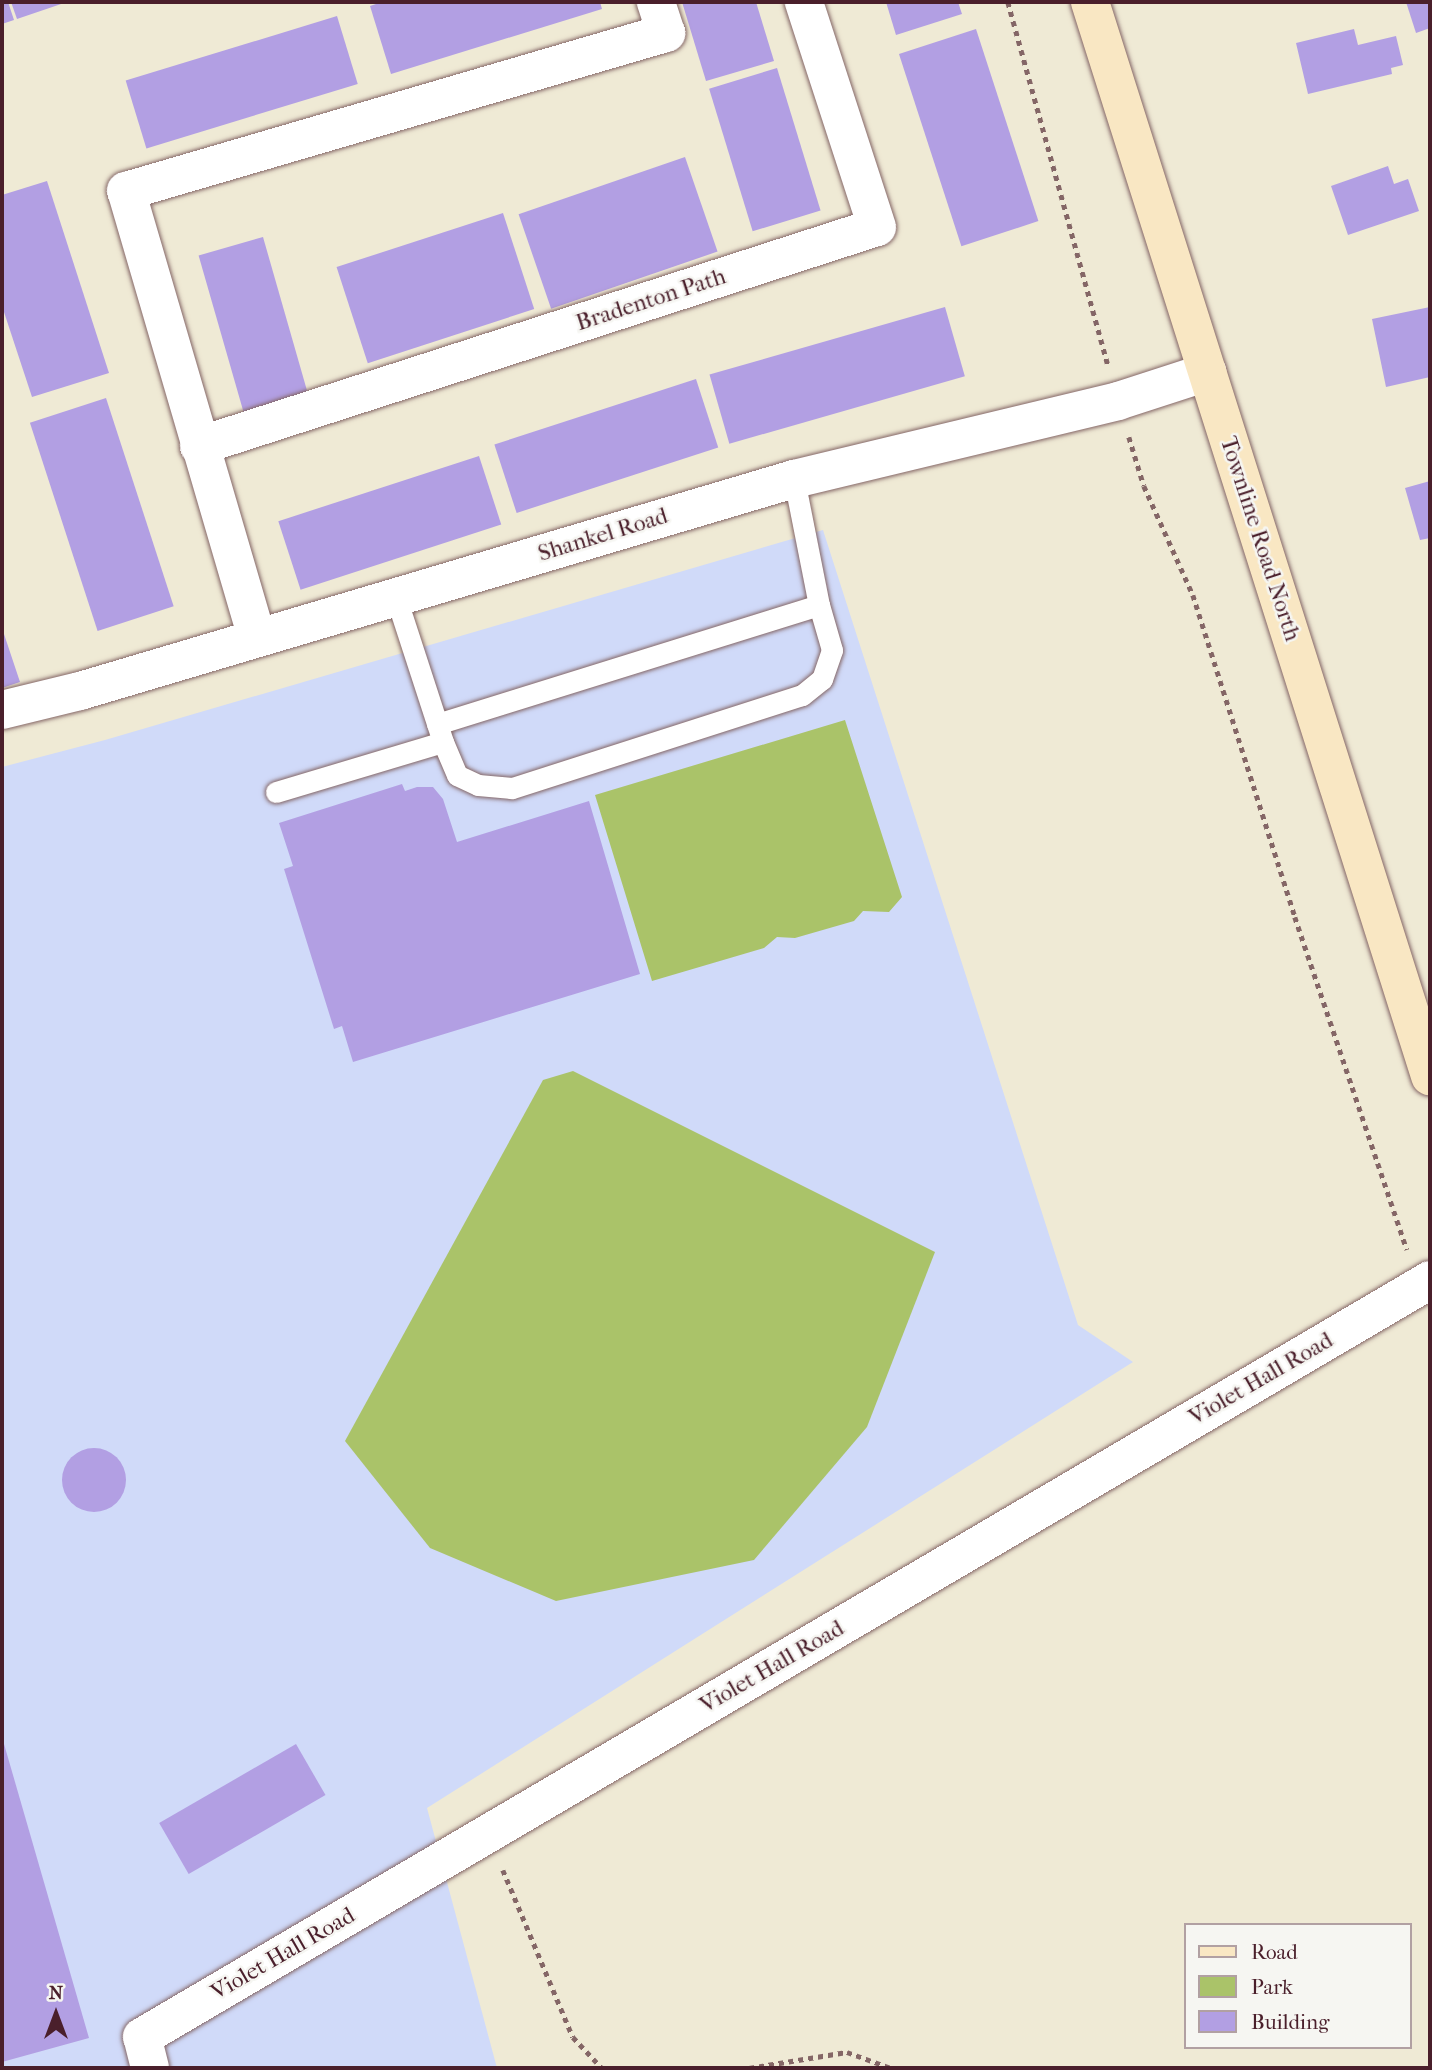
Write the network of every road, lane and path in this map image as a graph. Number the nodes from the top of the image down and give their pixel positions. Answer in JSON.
{"nodes":[{"id":1,"x":656,"y":2,"type":"edge"},
{"id":2,"x":804,"y":2,"type":"edge"},
{"id":3,"x":1008,"y":2,"type":"edge"},
{"id":4,"x":1090,"y":2,"type":"edge"},
{"id":5,"x":1208,"y":372,"type":"junction"},
{"id":6,"x":1118,"y":401,"type":"junction"},
{"id":7,"x":199,"y":446,"type":"junction"},
{"id":8,"x":794,"y":479,"type":"junction"},
{"id":9,"x":396,"y":597,"type":"junction"},
{"id":10,"x":819,"y":605,"type":"junction"},
{"id":11,"x":257,"y":638,"type":"junction"},
{"id":12,"x":2,"y":710,"type":"edge"},
{"id":13,"x":440,"y":733,"type":"junction"},
{"id":14,"x":276,"y":792,"type":"dead end"},
{"id":15,"x":1430,"y":1076,"type":"edge"},
{"id":16,"x":1425,"y":1283,"type":"edge"},
{"id":17,"x":488,"y":1834,"type":"junction"},
{"id":18,"x":150,"y":2068,"type":"edge"},
{"id":19,"x":602,"y":2068,"type":"edge"},
{"id":20,"x":749,"y":2068,"type":"edge"},
{"id":21,"x":891,"y":2068,"type":"edge"}],
"edges":[{"from":1,"to":7,"type":"street"},
{"from":2,"to":7,"type":"street","name":"Bradenton Path"},
{"from":3,"to":6,"type":"path"},
{"from":4,"to":5,"type":"main road","name":"Townline Road North"},
{"from":5,"to":6,"type":"street","name":"Shankel Road"},
{"from":5,"to":15,"type":"main road","name":"Townline Road North"},
{"from":6,"to":8,"type":"street","name":"Shankel Road"},
{"from":6,"to":16,"type":"path"},
{"from":7,"to":11,"type":"street"},
{"from":8,"to":9,"type":"street","name":"Shankel Road"},
{"from":8,"to":10,"type":"lane"},
{"from":9,"to":11,"type":"street","name":"Shankel Road"},
{"from":9,"to":13,"type":"lane"},
{"from":10,"to":13,"type":"lane"},
{"from":10,"to":13,"type":"lane"},
{"from":11,"to":12,"type":"street","name":"Shankel Road"},
{"from":13,"to":14,"type":"lane"},
{"from":16,"to":17,"type":"street","name":"Violet Hall Road"},
{"from":17,"to":18,"type":"street","name":"Violet Hall Road"},
{"from":17,"to":19,"type":"path"},
{"from":20,"to":21,"type":"path"}]}
